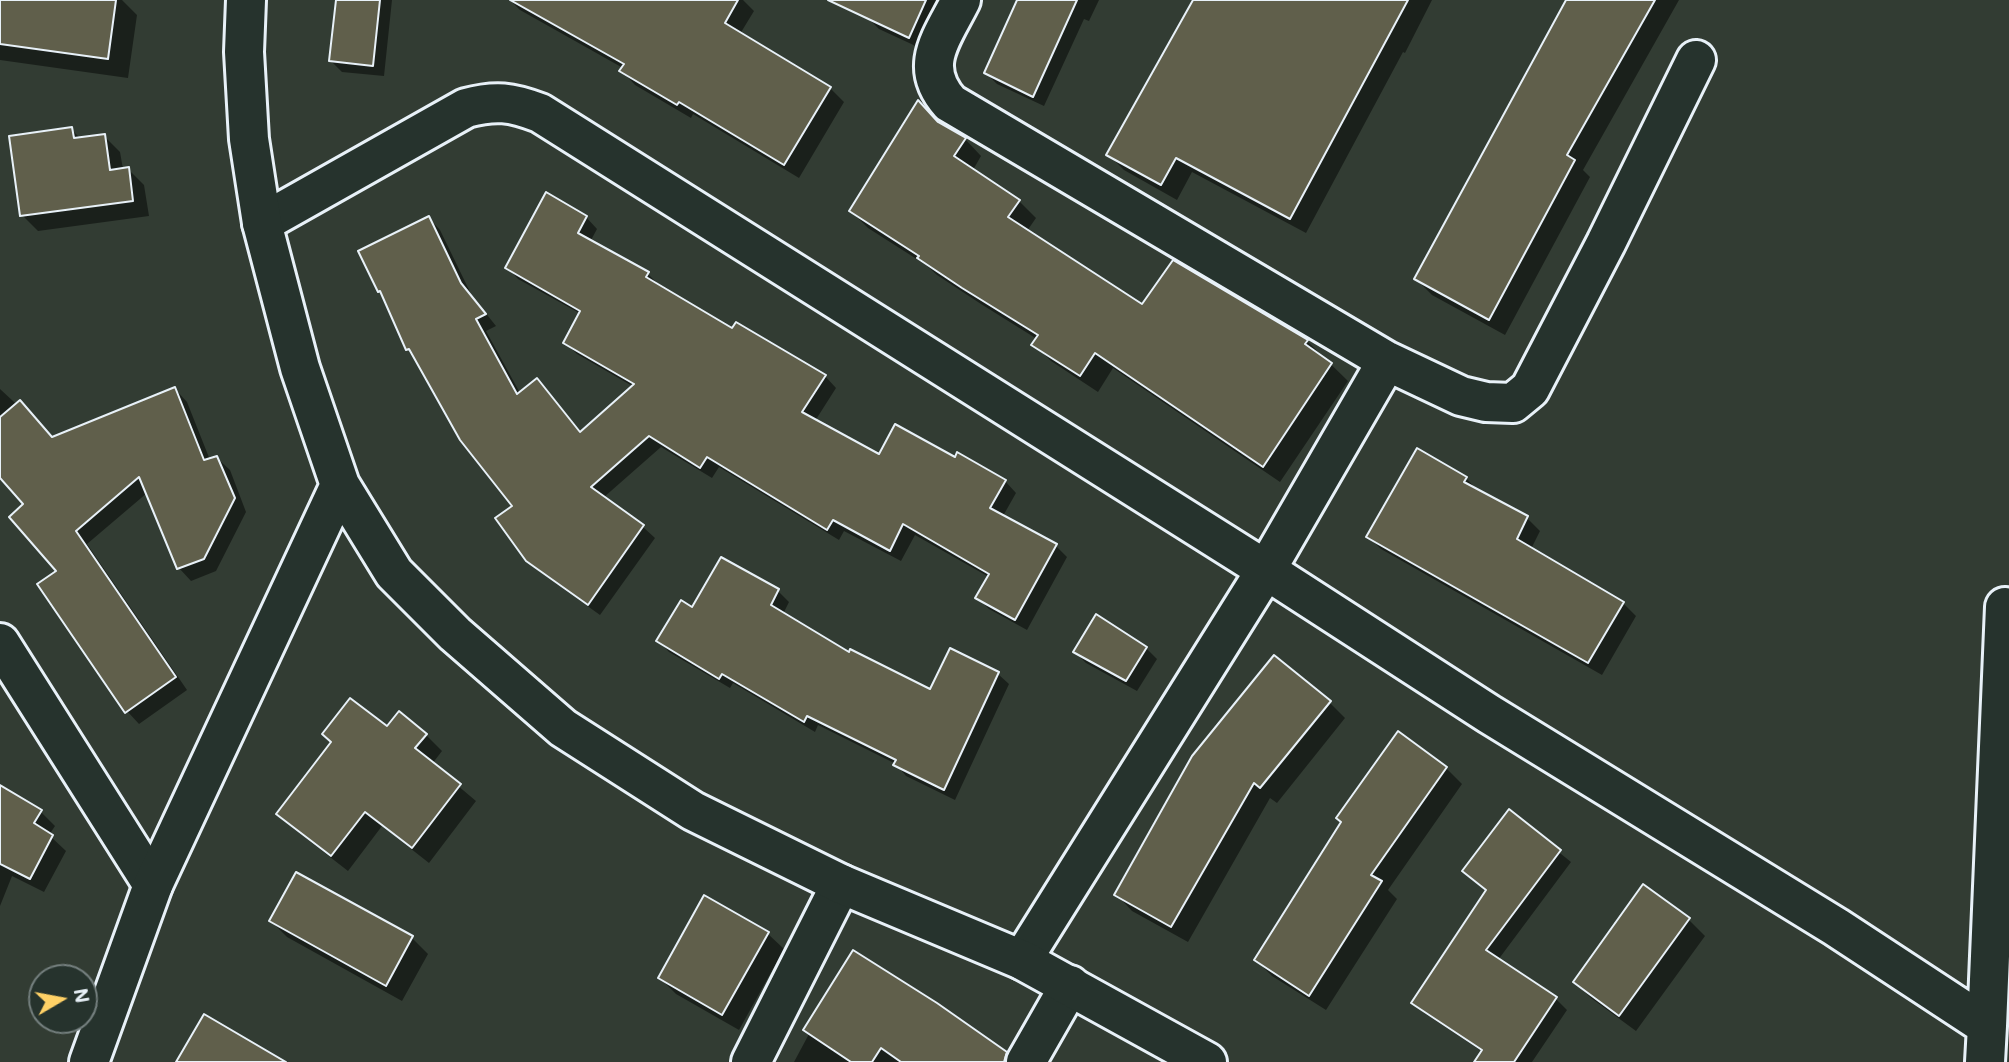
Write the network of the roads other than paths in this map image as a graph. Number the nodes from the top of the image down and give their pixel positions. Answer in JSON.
{"nodes":[{"id":1,"x":246,"y":0,"type":"edge"},
{"id":2,"x":961,"y":0,"type":"edge"},
{"id":3,"x":1696,"y":60,"type":"dead end"},
{"id":4,"x":262,"y":223,"type":"junction"},
{"id":5,"x":1387,"y":361,"type":"junction"},
{"id":6,"x":340,"y":485,"type":"junction"},
{"id":7,"x":1266,"y":570,"type":"junction"},
{"id":8,"x":2005,"y":607,"type":"dead end"},
{"id":9,"x":0,"y":643,"type":"edge"},
{"id":10,"x":841,"y":884,"type":"junction"},
{"id":11,"x":153,"y":885,"type":"junction"},
{"id":12,"x":1022,"y":960,"type":"junction"},
{"id":13,"x":1070,"y":985,"type":"junction"},
{"id":14,"x":1986,"y":1044,"type":"edge"},
{"id":15,"x":89,"y":1062,"type":"edge"},
{"id":16,"x":751,"y":1062,"type":"edge"},
{"id":17,"x":1026,"y":1062,"type":"edge"},
{"id":18,"x":1207,"y":1062,"type":"edge"}],
"edges":[{"from":1,"to":4,"type":"street"},
{"from":2,"to":5,"type":"street"},
{"from":3,"to":5,"type":"street"},
{"from":4,"to":6,"type":"street"},
{"from":4,"to":7,"type":"street"},
{"from":5,"to":7,"type":"street"},
{"from":6,"to":10,"type":"street"},
{"from":6,"to":11,"type":"street"},
{"from":7,"to":12,"type":"street"},
{"from":7,"to":14,"type":"street"},
{"from":8,"to":14,"type":"street"},
{"from":9,"to":11,"type":"street"},
{"from":10,"to":12,"type":"street"},
{"from":10,"to":16,"type":"street"},
{"from":11,"to":15,"type":"street"},
{"from":12,"to":13,"type":"street"},
{"from":13,"to":17,"type":"street"},
{"from":13,"to":18,"type":"street"}]}
